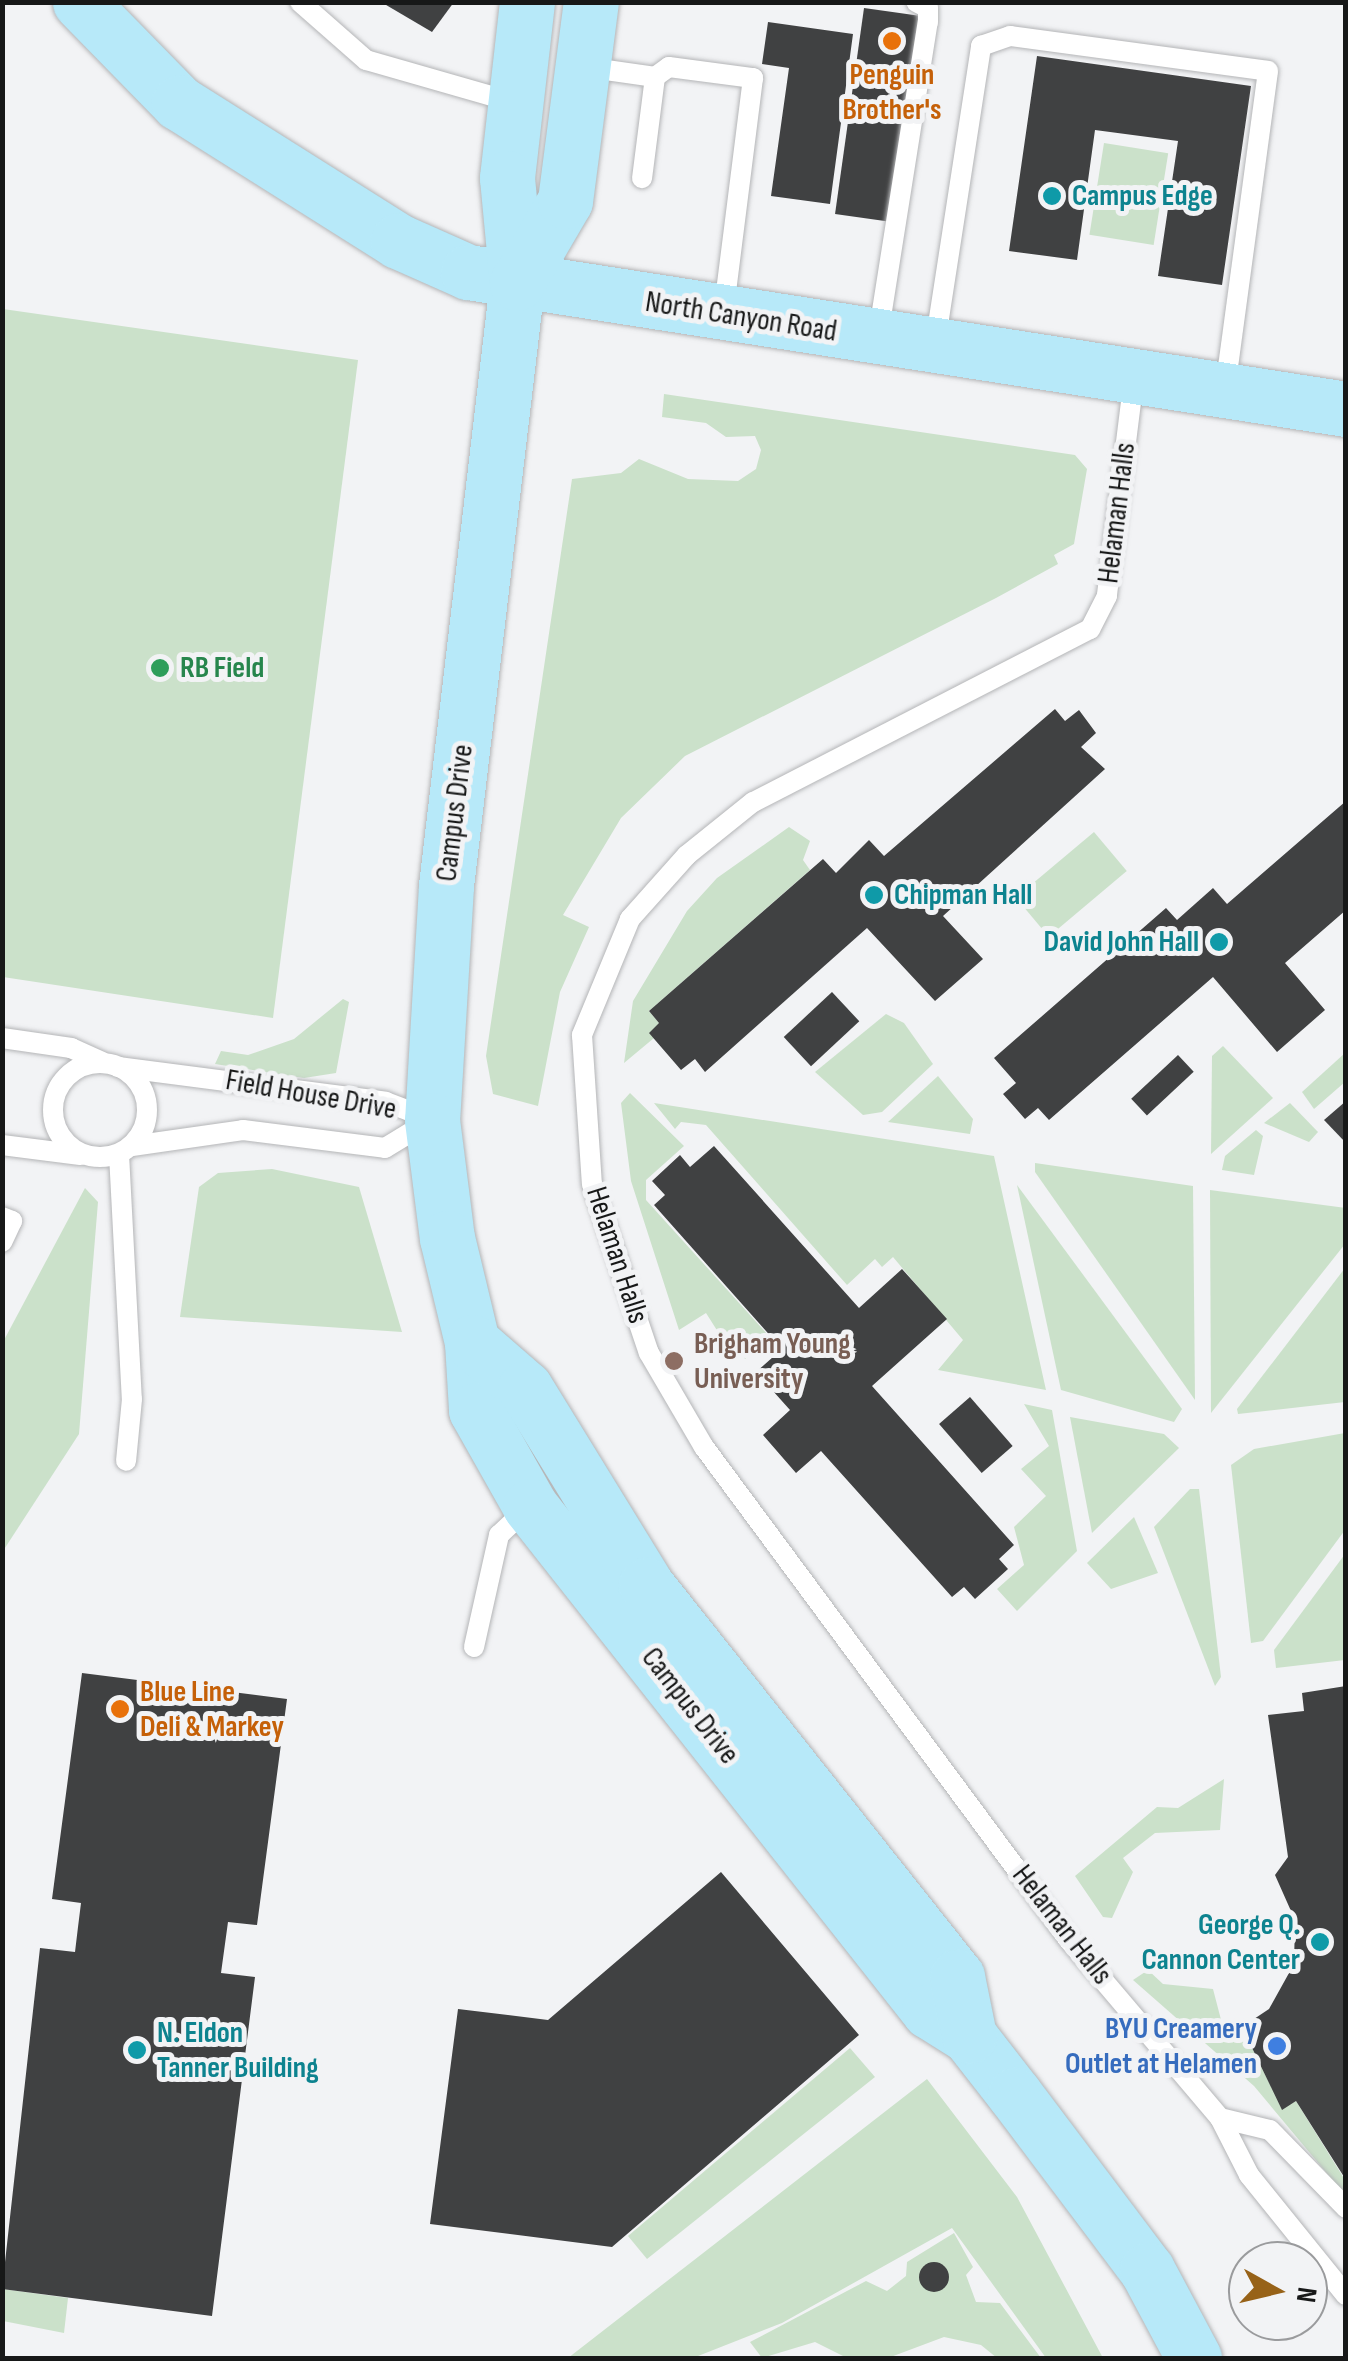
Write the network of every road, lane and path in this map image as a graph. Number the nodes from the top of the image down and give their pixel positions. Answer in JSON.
{"nodes":[{"id":1,"x":80,"y":2,"type":"edge"},
{"id":2,"x":300,"y":2,"type":"edge"},
{"id":3,"x":527,"y":2,"type":"edge"},
{"id":4,"x":590,"y":2,"type":"edge"},
{"id":5,"x":916,"y":2,"type":"edge"},
{"id":6,"x":583,"y":66,"type":"junction"},
{"id":7,"x":655,"y":78,"type":"junction"},
{"id":8,"x":516,"y":103,"type":"junction"},
{"id":9,"x":642,"y":178,"type":"dead end"},
{"id":10,"x":517,"y":283,"type":"junction"},
{"id":11,"x":723,"y":314,"type":"junction"},
{"id":12,"x":878,"y":338,"type":"junction"},
{"id":13,"x":935,"y":346,"type":"junction"},
{"id":14,"x":1134,"y":376,"type":"junction"},
{"id":15,"x":1224,"y":390,"type":"junction"},
{"id":16,"x":1346,"y":409,"type":"edge"},
{"id":17,"x":2,"y":1038,"type":"edge"},
{"id":18,"x":111,"y":1065,"type":"junction"},
{"id":19,"x":432,"y":1120,"type":"junction"},
{"id":20,"x":2,"y":1145,"type":"edge"},
{"id":21,"x":125,"y":1150,"type":"junction"},
{"id":22,"x":89,"y":1156,"type":"junction"},
{"id":23,"x":2,"y":1216,"type":"edge"},
{"id":24,"x":2,"y":1242,"type":"edge"},
{"id":25,"x":472,"y":1342,"type":"junction"},
{"id":26,"x":126,"y":1460,"type":"dead end"},
{"id":27,"x":530,"y":1506,"type":"junction"},
{"id":28,"x":474,"y":1647,"type":"dead end"},
{"id":29,"x":969,"y":2036,"type":"junction"},
{"id":30,"x":1220,"y":2118,"type":"junction"},
{"id":31,"x":1346,"y":2208,"type":"edge"},
{"id":32,"x":1346,"y":2295,"type":"edge"},
{"id":33,"x":1194,"y":2358,"type":"edge"}],
"edges":[{"from":1,"to":10,"type":"main road","name":"North Canyon Road"},
{"from":2,"to":8,"type":"lane"},
{"from":3,"to":8,"type":"main road"},
{"from":4,"to":6,"type":"main road"},
{"from":5,"to":12,"type":"lane"},
{"from":6,"to":7,"type":"lane"},
{"from":6,"to":10,"type":"main road"},
{"from":7,"to":9,"type":"lane"},
{"from":7,"to":11,"type":"lane"},
{"from":8,"to":10,"type":"main road"},
{"from":10,"to":11,"type":"main road","name":"North Canyon Road"},
{"from":10,"to":19,"type":"main road","name":"Campus Drive"},
{"from":11,"to":12,"type":"main road","name":"North Canyon Road"},
{"from":12,"to":13,"type":"main road","name":"North Canyon Road"},
{"from":13,"to":14,"type":"main road","name":"North Canyon Road"},
{"from":13,"to":15,"type":"lane"},
{"from":14,"to":15,"type":"main road","name":"North Canyon Road"},
{"from":14,"to":30,"type":"lane","name":"Helaman Halls"},
{"from":15,"to":16,"type":"main road","name":"North Canyon Road"},
{"from":17,"to":18,"type":"lane","name":"Field House Drive"},
{"from":18,"to":19,"type":"lane","name":"Field House Drive"},
{"from":18,"to":21,"type":"lane"},
{"from":18,"to":22,"type":"lane"},
{"from":19,"to":21,"type":"lane","name":"Field House Drive"},
{"from":19,"to":25,"type":"main road","name":"Campus Drive"},
{"from":20,"to":22,"type":"lane"},
{"from":21,"to":22,"type":"lane"},
{"from":21,"to":26,"type":"lane"},
{"from":23,"to":24,"type":"lane"},
{"from":25,"to":27,"type":"main road","name":"Campus Drive"},
{"from":25,"to":29,"type":"main road","name":"Campus Drive"},
{"from":27,"to":28,"type":"lane"},
{"from":27,"to":29,"type":"main road","name":"Campus Drive"},
{"from":29,"to":33,"type":"main road","name":"Campus Drive"},
{"from":30,"to":31,"type":"lane"},
{"from":30,"to":32,"type":"lane","name":"Helaman Halls"}]}
